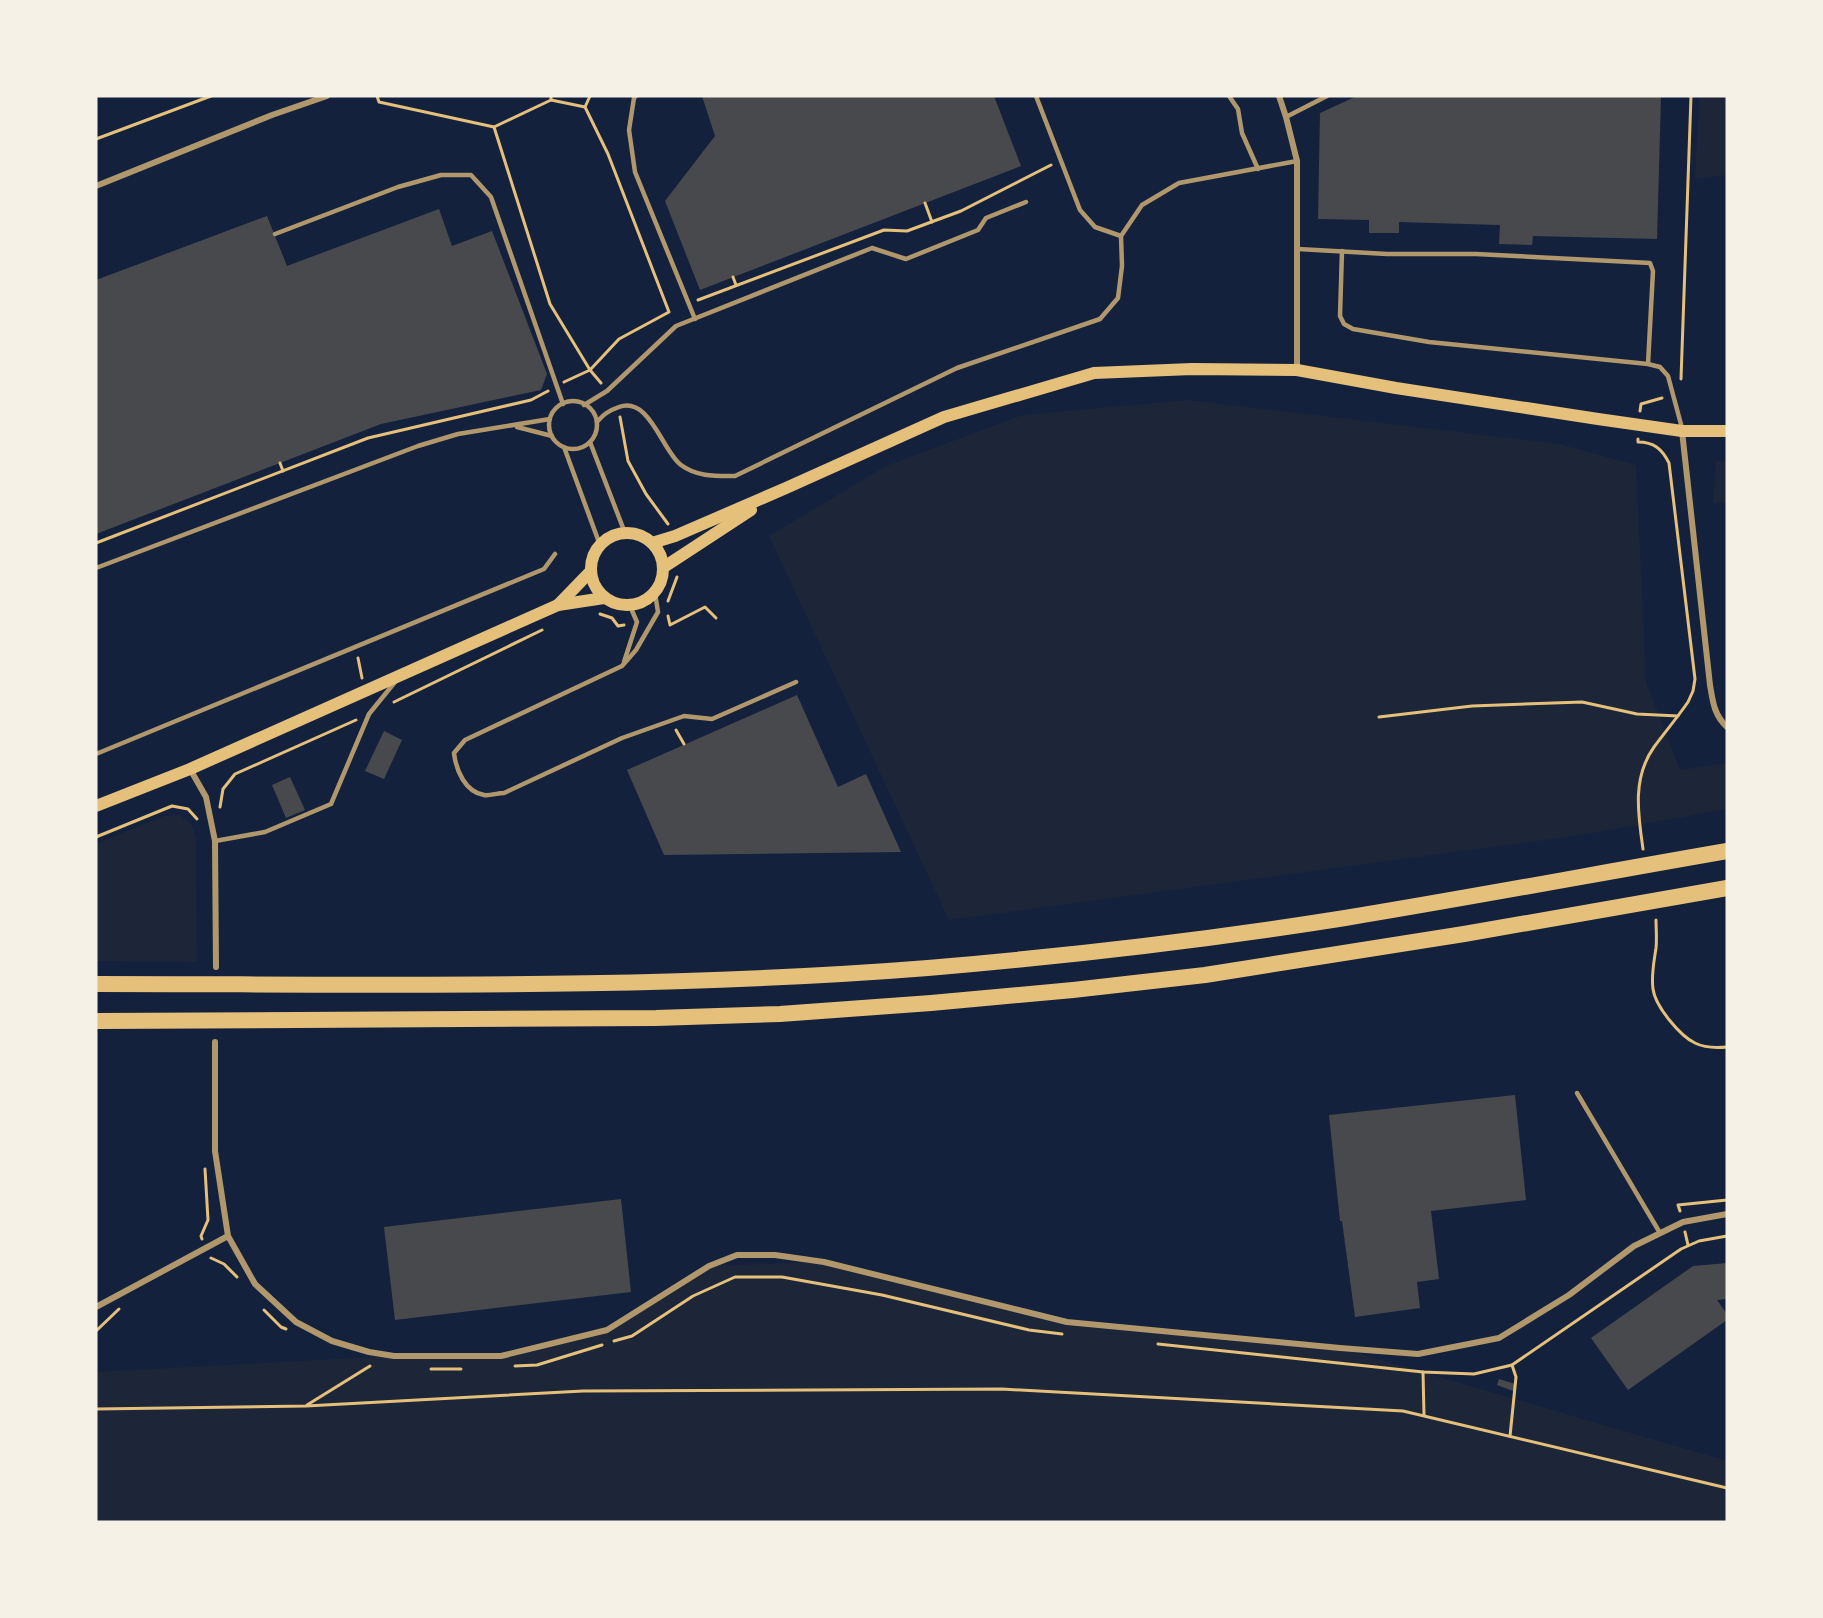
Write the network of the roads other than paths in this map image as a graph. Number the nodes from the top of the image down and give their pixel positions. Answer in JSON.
{"nodes":[{"id":1,"x":327,"y":96,"type":"edge"},
{"id":2,"x":636,"y":96,"type":"edge"},
{"id":3,"x":1036,"y":96,"type":"edge"},
{"id":4,"x":1229,"y":96,"type":"edge"},
{"id":5,"x":1279,"y":96,"type":"edge"},
{"id":6,"x":1327,"y":96,"type":"edge"},
{"id":7,"x":1286,"y":117,"type":"junction"},
{"id":8,"x":1297,"y":161,"type":"junction"},
{"id":9,"x":1257,"y":169,"type":"junction"},
{"id":10,"x":96,"y":186,"type":"edge"},
{"id":11,"x":1026,"y":202,"type":"dead end"},
{"id":12,"x":274,"y":234,"type":"dead end"},
{"id":13,"x":1121,"y":236,"type":"junction"},
{"id":14,"x":1298,"y":249,"type":"junction"},
{"id":15,"x":1342,"y":251,"type":"junction"},
{"id":16,"x":695,"y":319,"type":"junction"},
{"id":17,"x":1648,"y":364,"type":"junction"},
{"id":18,"x":1297,"y":369,"type":"junction"},
{"id":19,"x":563,"y":404,"type":"junction"},
{"id":20,"x":584,"y":405,"type":"junction"},
{"id":21,"x":550,"y":419,"type":"junction"},
{"id":22,"x":597,"y":422,"type":"junction"},
{"id":23,"x":515,"y":426,"type":"junction"},
{"id":24,"x":1682,"y":430,"type":"junction"},
{"id":25,"x":1727,"y":431,"type":"edge"},
{"id":26,"x":552,"y":436,"type":"junction"},
{"id":27,"x":590,"y":442,"type":"junction"},
{"id":28,"x":564,"y":447,"type":"junction"},
{"id":29,"x":786,"y":488,"type":"junction"},
{"id":30,"x":625,"y":533,"type":"junction"},
{"id":31,"x":652,"y":543,"type":"junction"},
{"id":32,"x":600,"y":545,"type":"junction"},
{"id":33,"x":555,"y":554,"type":"dead end"},
{"id":34,"x":664,"y":567,"type":"junction"},
{"id":35,"x":96,"y":568,"type":"edge"},
{"id":36,"x":591,"y":571,"type":"junction"},
{"id":37,"x":655,"y":593,"type":"junction"},
{"id":38,"x":604,"y":598,"type":"junction"},
{"id":39,"x":558,"y":605,"type":"junction"},
{"id":40,"x":630,"y":606,"type":"junction"},
{"id":41,"x":622,"y":666,"type":"junction"},
{"id":42,"x":401,"y":675,"type":"junction"},
{"id":43,"x":796,"y":682,"type":"dead end"},
{"id":44,"x":1727,"y":728,"type":"edge"},
{"id":45,"x":96,"y":754,"type":"edge"},
{"id":46,"x":190,"y":769,"type":"junction"},
{"id":47,"x":96,"y":806,"type":"edge"},
{"id":48,"x":215,"y":841,"type":"junction"},
{"id":49,"x":1727,"y":851,"type":"edge"},
{"id":50,"x":1727,"y":888,"type":"edge"},
{"id":51,"x":216,"y":967,"type":"dead end"},
{"id":52,"x":96,"y":984,"type":"edge"},
{"id":53,"x":96,"y":1021,"type":"edge"},
{"id":54,"x":215,"y":1042,"type":"dead end"},
{"id":55,"x":1577,"y":1093,"type":"dead end"},
{"id":56,"x":1727,"y":1214,"type":"edge"},
{"id":57,"x":1660,"y":1233,"type":"junction"},
{"id":58,"x":228,"y":1236,"type":"junction"},
{"id":59,"x":96,"y":1307,"type":"edge"}],
"edges":[{"from":1,"to":10,"type":"street"},
{"from":2,"to":16,"type":"lane"},
{"from":3,"to":13,"type":"lane"},
{"from":4,"to":9,"type":"lane"},
{"from":5,"to":7,"type":"street"},
{"from":6,"to":7,"type":"lane"},
{"from":7,"to":8,"type":"street"},
{"from":8,"to":9,"type":"lane"},
{"from":8,"to":14,"type":"street"},
{"from":9,"to":13,"type":"lane"},
{"from":11,"to":16,"type":"lane"},
{"from":12,"to":19,"type":"lane"},
{"from":13,"to":22,"type":"lane"},
{"from":14,"to":15,"type":"lane"},
{"from":14,"to":18,"type":"street"},
{"from":15,"to":17,"type":"lane"},
{"from":15,"to":17,"type":"lane"},
{"from":16,"to":20,"type":"lane"},
{"from":17,"to":24,"type":"lane"},
{"from":18,"to":24,"type":"main road"},
{"from":18,"to":29,"type":"main road"},
{"from":19,"to":20,"type":"lane"},
{"from":19,"to":21,"type":"lane"},
{"from":20,"to":22,"type":"lane"},
{"from":21,"to":23,"type":"lane"},
{"from":21,"to":26,"type":"lane"},
{"from":22,"to":27,"type":"lane"},
{"from":23,"to":26,"type":"lane"},
{"from":23,"to":35,"type":"lane"},
{"from":24,"to":25,"type":"main road"},
{"from":24,"to":44,"type":"street"},
{"from":26,"to":28,"type":"lane"},
{"from":27,"to":28,"type":"lane"},
{"from":27,"to":30,"type":"lane"},
{"from":28,"to":32,"type":"lane"},
{"from":29,"to":31,"type":"main road"},
{"from":29,"to":34,"type":"main road"},
{"from":30,"to":31,"type":"main road"},
{"from":30,"to":32,"type":"main road"},
{"from":31,"to":34,"type":"main road"},
{"from":32,"to":36,"type":"main road"},
{"from":33,"to":45,"type":"lane"},
{"from":34,"to":37,"type":"main road"},
{"from":36,"to":38,"type":"main road"},
{"from":36,"to":39,"type":"main road"},
{"from":37,"to":40,"type":"main road"},
{"from":37,"to":41,"type":"lane"},
{"from":38,"to":39,"type":"main road"},
{"from":38,"to":40,"type":"main road"},
{"from":39,"to":42,"type":"main road"},
{"from":40,"to":41,"type":"lane"},
{"from":41,"to":43,"type":"lane"},
{"from":42,"to":46,"type":"main road"},
{"from":42,"to":48,"type":"lane"},
{"from":46,"to":47,"type":"main road"},
{"from":46,"to":48,"type":"street"},
{"from":48,"to":51,"type":"street"},
{"from":49,"to":52,"type":"highway"},
{"from":50,"to":53,"type":"highway"},
{"from":54,"to":58,"type":"street"},
{"from":55,"to":57,"type":"lane"},
{"from":56,"to":57,"type":"street"},
{"from":57,"to":58,"type":"street"},
{"from":58,"to":59,"type":"street"}]}
